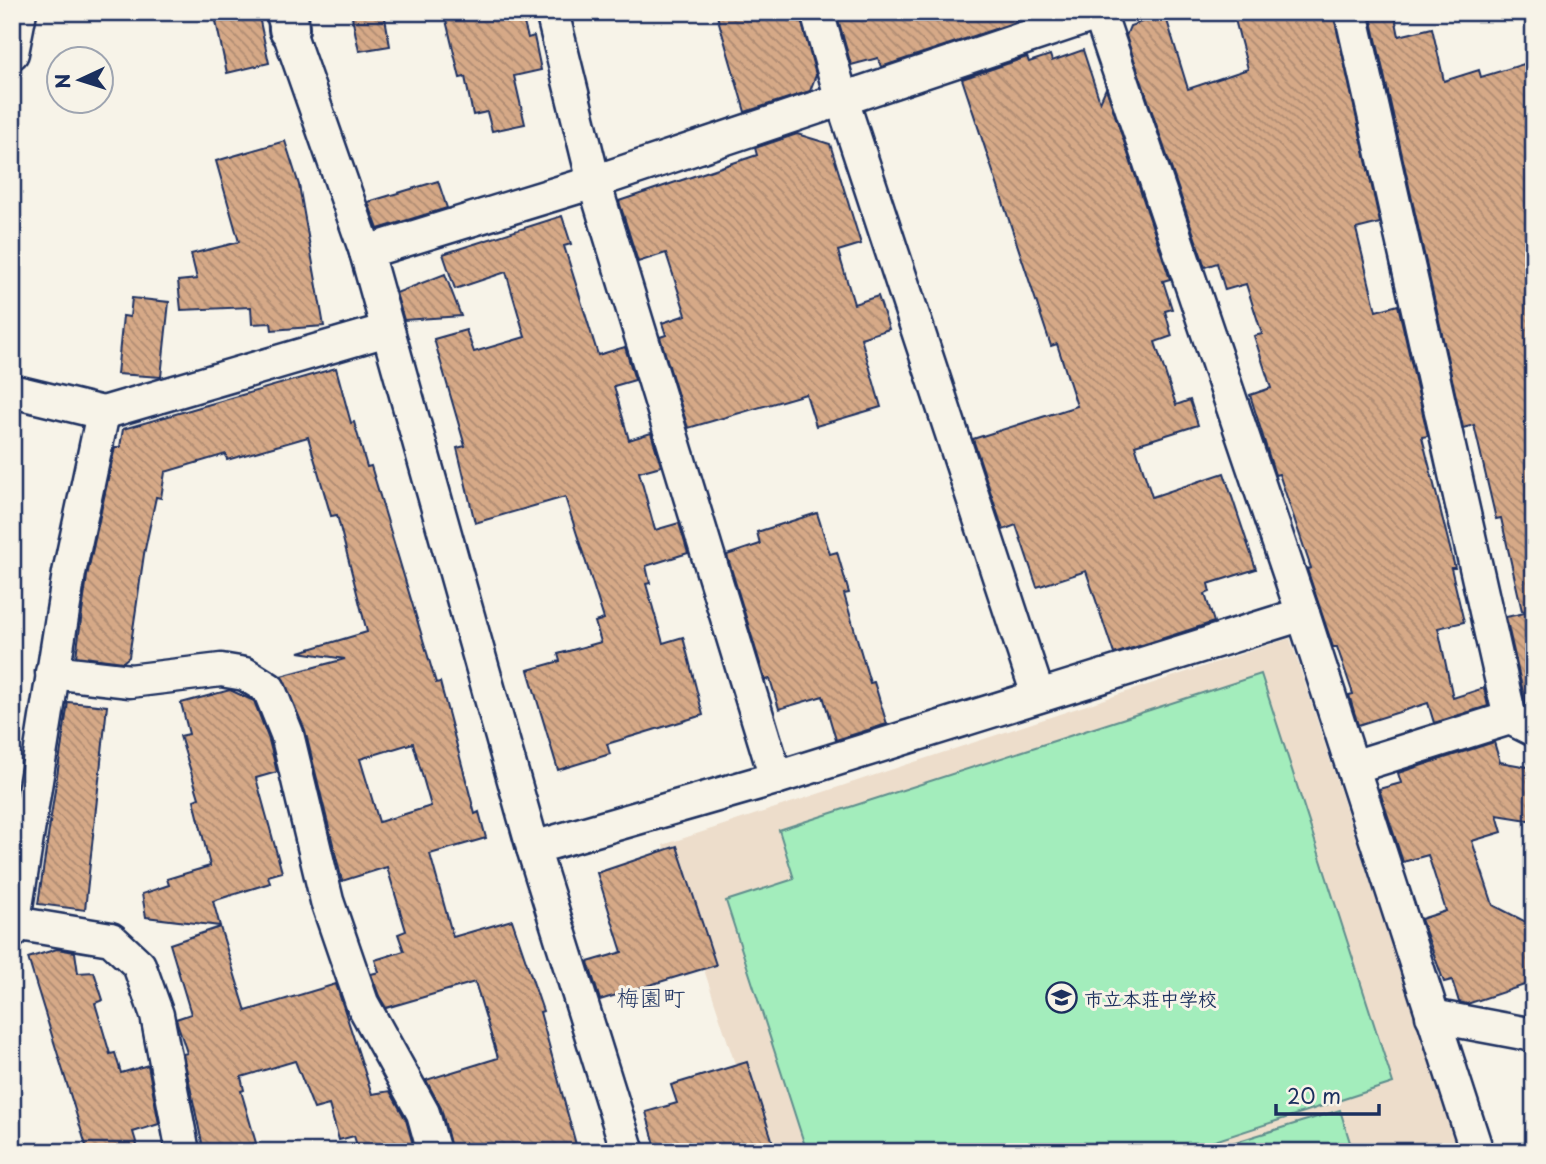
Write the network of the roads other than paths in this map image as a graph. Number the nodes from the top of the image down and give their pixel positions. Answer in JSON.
{"nodes":[{"id":1,"x":20,"y":12,"type":"edge"},
{"id":2,"x":552,"y":12,"type":"edge"},
{"id":3,"x":817,"y":12,"type":"edge"},
{"id":4,"x":1351,"y":12,"type":"edge"},
{"id":5,"x":1100,"y":13,"type":"edge"},
{"id":6,"x":286,"y":18,"type":"edge"},
{"id":7,"x":12,"y":53,"type":"edge"},
{"id":8,"x":842,"y":100,"type":"junction"},
{"id":9,"x":594,"y":182,"type":"junction"},
{"id":10,"x":366,"y":252,"type":"junction"},
{"id":11,"x":387,"y":330,"type":"junction"},
{"id":12,"x":12,"y":391,"type":"edge"},
{"id":13,"x":103,"y":413,"type":"junction"},
{"id":14,"x":1303,"y":614,"type":"junction"},
{"id":15,"x":52,"y":672,"type":"junction"},
{"id":16,"x":1038,"y":695,"type":"junction"},
{"id":17,"x":1522,"y":724,"type":"edge"},
{"id":18,"x":1353,"y":767,"type":"junction"},
{"id":19,"x":776,"y":778,"type":"junction"},
{"id":20,"x":533,"y":848,"type":"junction"},
{"id":21,"x":13,"y":928,"type":"edge"},
{"id":22,"x":1432,"y":1016,"type":"junction"},
{"id":23,"x":1534,"y":1035,"type":"edge"},
{"id":24,"x":183,"y":1152,"type":"edge"},
{"id":25,"x":434,"y":1152,"type":"edge"},
{"id":26,"x":628,"y":1152,"type":"edge"},
{"id":27,"x":1477,"y":1152,"type":"edge"}],
"edges":[{"from":1,"to":7,"type":"street"},
{"from":2,"to":9,"type":"street"},
{"from":3,"to":8,"type":"street"},
{"from":4,"to":17,"type":"street"},
{"from":5,"to":8,"type":"street"},
{"from":5,"to":14,"type":"street"},
{"from":6,"to":10,"type":"street"},
{"from":8,"to":9,"type":"street"},
{"from":8,"to":16,"type":"street"},
{"from":9,"to":10,"type":"street"},
{"from":9,"to":19,"type":"street"},
{"from":10,"to":11,"type":"street"},
{"from":11,"to":13,"type":"street"},
{"from":11,"to":20,"type":"street"},
{"from":12,"to":13,"type":"street"},
{"from":13,"to":15,"type":"street"},
{"from":14,"to":16,"type":"street"},
{"from":14,"to":18,"type":"street"},
{"from":15,"to":21,"type":"street"},
{"from":15,"to":25,"type":"street"},
{"from":16,"to":19,"type":"street"},
{"from":17,"to":18,"type":"street"},
{"from":18,"to":22,"type":"street"},
{"from":19,"to":20,"type":"street"},
{"from":20,"to":26,"type":"street"},
{"from":21,"to":24,"type":"street"},
{"from":22,"to":23,"type":"street"},
{"from":22,"to":27,"type":"street"}]}
